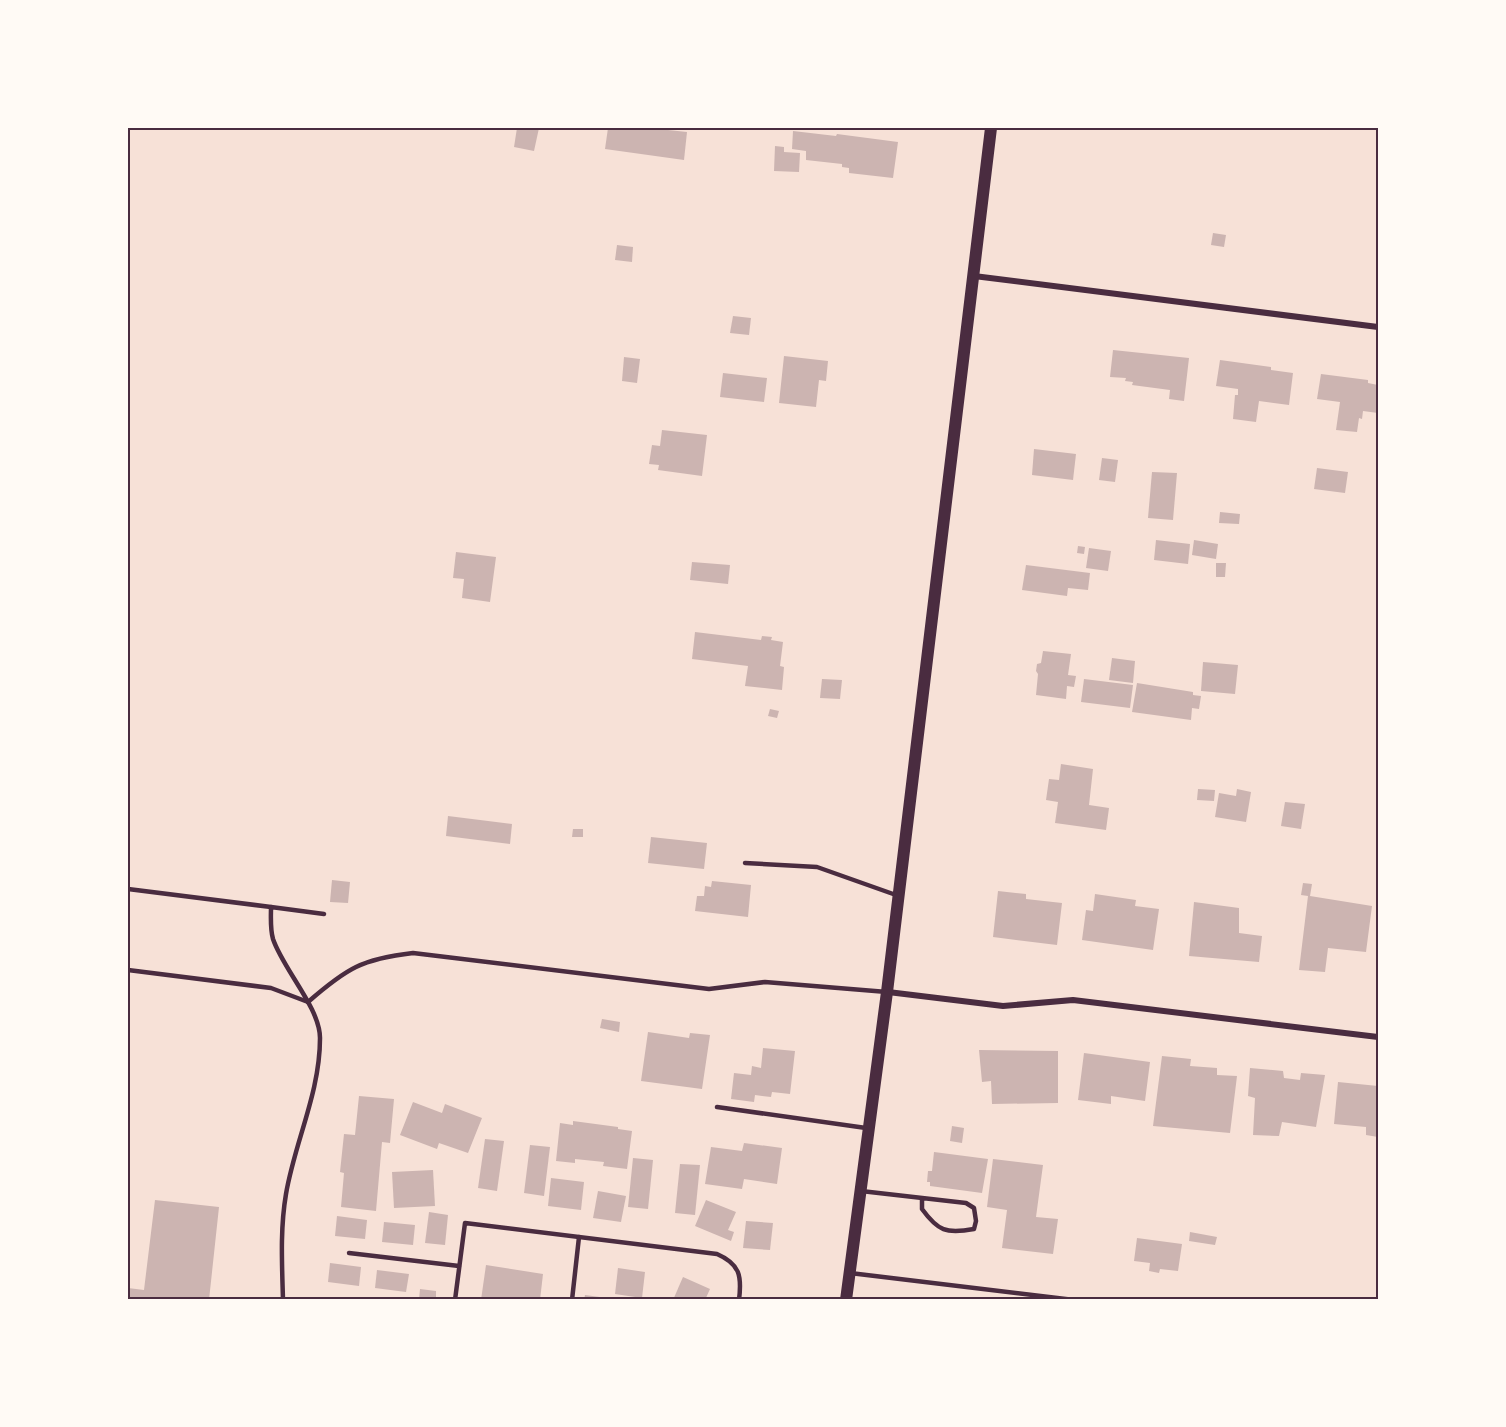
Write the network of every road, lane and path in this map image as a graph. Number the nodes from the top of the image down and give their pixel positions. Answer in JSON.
{"nodes":[{"id":1,"x":991,"y":128,"type":"edge"},
{"id":2,"x":974,"y":276,"type":"junction"},
{"id":3,"x":1378,"y":327,"type":"edge"},
{"id":4,"x":745,"y":863,"type":"dead end"},
{"id":5,"x":128,"y":889,"type":"edge"},
{"id":6,"x":899,"y":896,"type":"junction"},
{"id":7,"x":271,"y":907,"type":"junction"},
{"id":8,"x":324,"y":914,"type":"dead end"},
{"id":9,"x":128,"y":970,"type":"edge"},
{"id":10,"x":887,"y":992,"type":"junction"},
{"id":11,"x":308,"y":1002,"type":"junction"},
{"id":12,"x":1378,"y":1037,"type":"edge"},
{"id":13,"x":717,"y":1107,"type":"dead end"},
{"id":14,"x":869,"y":1128,"type":"junction"},
{"id":15,"x":861,"y":1191,"type":"junction"},
{"id":16,"x":922,"y":1198,"type":"junction"},
{"id":17,"x":579,"y":1237,"type":"junction"},
{"id":18,"x":350,"y":1253,"type":"dead end"},
{"id":19,"x":459,"y":1266,"type":"junction"},
{"id":20,"x":850,"y":1273,"type":"junction"},
{"id":21,"x":283,"y":1299,"type":"edge"},
{"id":22,"x":455,"y":1299,"type":"edge"},
{"id":23,"x":572,"y":1299,"type":"edge"},
{"id":24,"x":739,"y":1299,"type":"edge"},
{"id":25,"x":846,"y":1299,"type":"edge"},
{"id":26,"x":1074,"y":1299,"type":"edge"}],
"edges":[{"from":1,"to":2,"type":"main road"},
{"from":2,"to":3,"type":"street"},
{"from":2,"to":6,"type":"main road"},
{"from":4,"to":6,"type":"lane"},
{"from":5,"to":7,"type":"lane"},
{"from":6,"to":10,"type":"main road"},
{"from":7,"to":8,"type":"lane"},
{"from":7,"to":11,"type":"lane"},
{"from":9,"to":11,"type":"lane"},
{"from":10,"to":11,"type":"lane"},
{"from":10,"to":12,"type":"street"},
{"from":10,"to":14,"type":"main road"},
{"from":11,"to":21,"type":"lane"},
{"from":13,"to":14,"type":"lane"},
{"from":14,"to":15,"type":"main road"},
{"from":15,"to":16,"type":"lane"},
{"from":15,"to":20,"type":"main road"},
{"from":16,"to":16,"type":"lane"},
{"from":17,"to":19,"type":"lane"},
{"from":17,"to":23,"type":"lane"},
{"from":17,"to":24,"type":"lane"},
{"from":18,"to":19,"type":"lane"},
{"from":19,"to":22,"type":"lane"},
{"from":20,"to":25,"type":"main road"},
{"from":20,"to":26,"type":"lane"}]}
